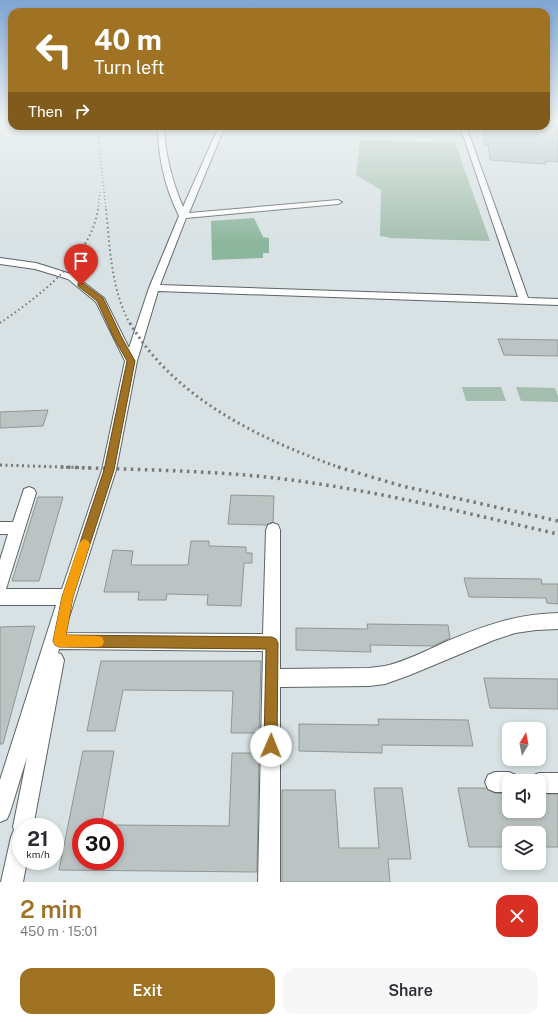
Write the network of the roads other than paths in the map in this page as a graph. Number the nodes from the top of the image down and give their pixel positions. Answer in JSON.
{"nodes":[{"id":1,"x":165,"y":161,"type":"edge"},
{"id":2,"x":207,"y":161,"type":"edge"},
{"id":3,"x":475,"y":161,"type":"edge"},
{"id":4,"x":190,"y":201,"type":"junction"},
{"id":5,"x":175,"y":202,"type":"junction"},
{"id":6,"x":338,"y":202,"type":"dead end"},
{"id":7,"x":183,"y":216,"type":"junction"},
{"id":8,"x":0,"y":261,"type":"edge"},
{"id":9,"x":154,"y":288,"type":"junction"},
{"id":10,"x":524,"y":301,"type":"junction"},
{"id":11,"x":558,"y":302,"type":"edge"},
{"id":12,"x":131,"y":361,"type":"junction"},
{"id":13,"x":29,"y":493,"type":"dead end"},
{"id":14,"x":0,"y":528,"type":"edge"},
{"id":15,"x":18,"y":528,"type":"junction"},
{"id":16,"x":273,"y":530,"type":"dead end"},
{"id":17,"x":0,"y":584,"type":"edge"},
{"id":18,"x":0,"y":597,"type":"edge"},
{"id":19,"x":67,"y":597,"type":"junction"},
{"id":20,"x":558,"y":621,"type":"edge"},
{"id":21,"x":59,"y":641,"type":"junction"},
{"id":22,"x":272,"y":643,"type":"junction"},
{"id":23,"x":272,"y":678,"type":"junction"},
{"id":24,"x":546,"y":783,"type":"edge"},
{"id":25,"x":558,"y":783,"type":"edge"},
{"id":26,"x":0,"y":812,"type":"edge"},
{"id":27,"x":25,"y":818,"type":"edge"},
{"id":28,"x":14,"y":870,"type":"edge"},
{"id":29,"x":12,"y":882,"type":"edge"},
{"id":30,"x":269,"y":882,"type":"edge"}],
"edges":[{"from":1,"to":5,"type":"street"},
{"from":2,"to":4,"type":"street"},
{"from":3,"to":10,"type":"street"},
{"from":4,"to":5,"type":"street"},
{"from":4,"to":7,"type":"street"},
{"from":5,"to":7,"type":"street"},
{"from":6,"to":7,"type":"street"},
{"from":7,"to":9,"type":"street"},
{"from":8,"to":12,"type":"street"},
{"from":9,"to":10,"type":"street"},
{"from":9,"to":12,"type":"street"},
{"from":10,"to":11,"type":"street"},
{"from":12,"to":19,"type":"street"},
{"from":13,"to":15,"type":"street"},
{"from":14,"to":15,"type":"street"},
{"from":15,"to":17,"type":"street"},
{"from":16,"to":22,"type":"street"},
{"from":18,"to":19,"type":"street"},
{"from":19,"to":21,"type":"street"},
{"from":19,"to":26,"type":"street"},
{"from":20,"to":23,"type":"street"},
{"from":21,"to":22,"type":"street"},
{"from":21,"to":27,"type":"street"},
{"from":22,"to":23,"type":"street"},
{"from":23,"to":30,"type":"street"},
{"from":24,"to":25,"type":"street"},
{"from":28,"to":29,"type":"street"}]}
